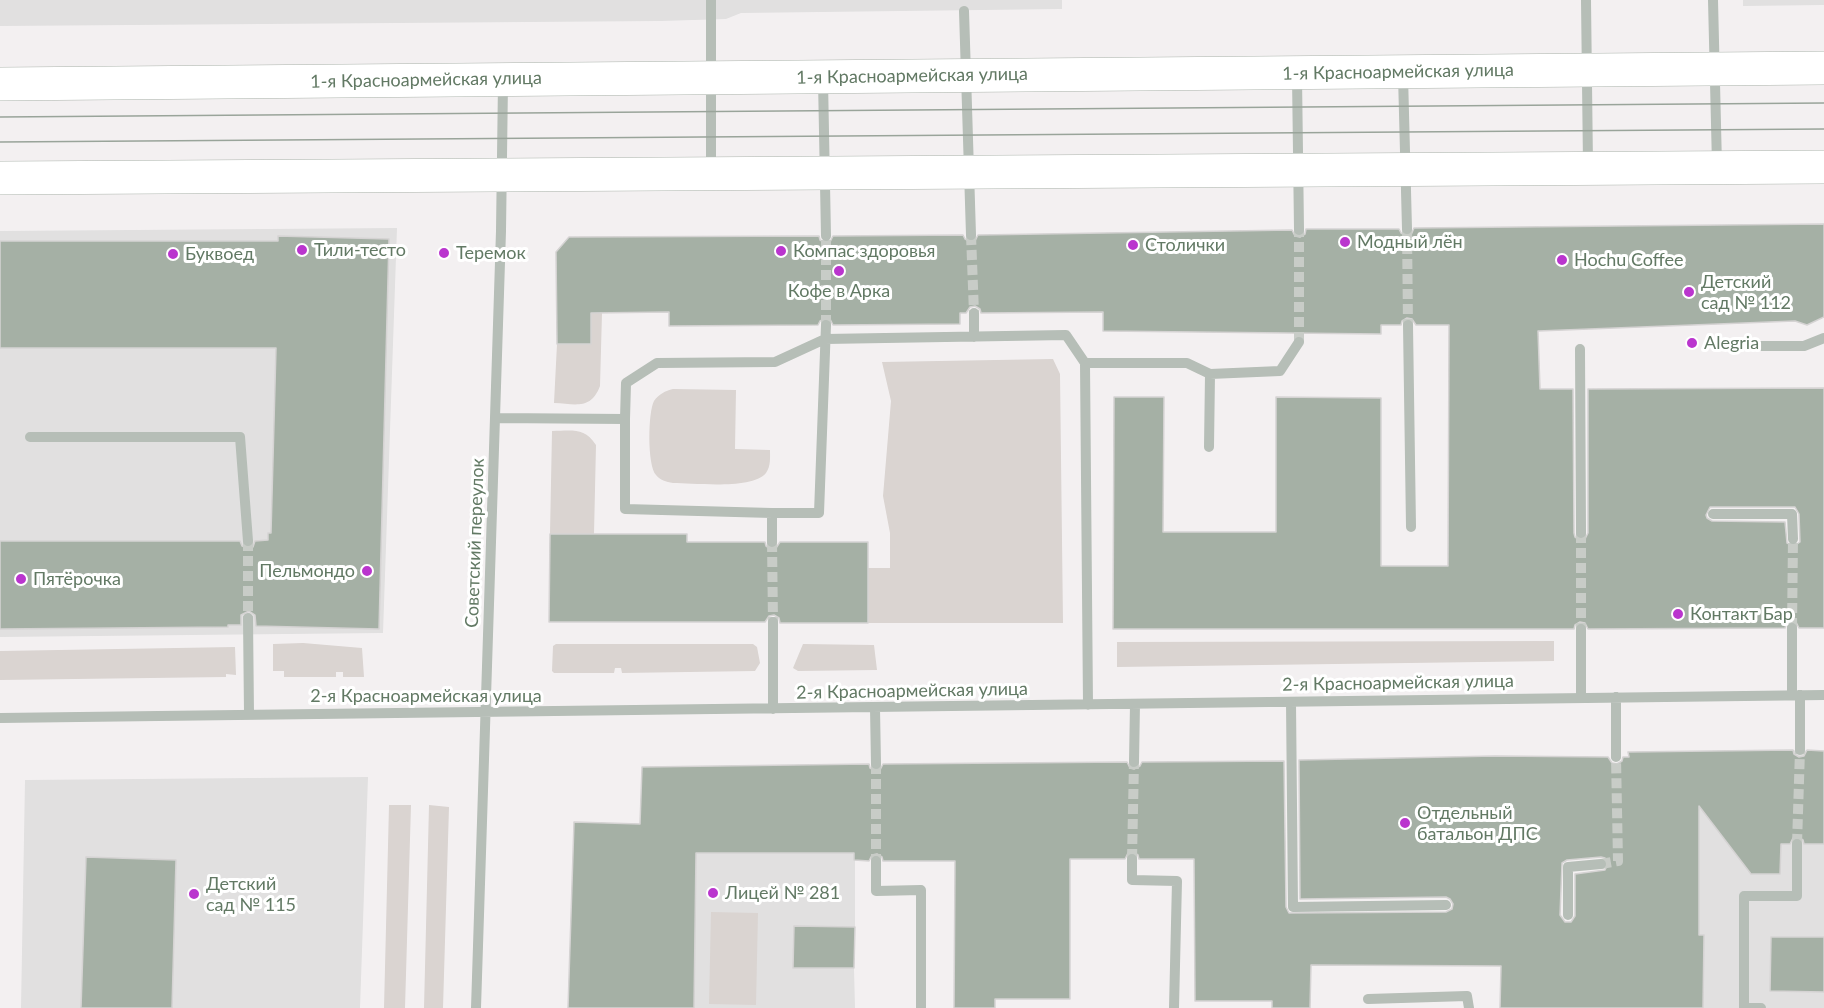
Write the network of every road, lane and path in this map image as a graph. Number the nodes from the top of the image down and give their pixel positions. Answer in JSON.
{"nodes":[{"id":1,"x":711,"y":0,"type":"edge"},
{"id":2,"x":1586,"y":0,"type":"edge"},
{"id":3,"x":1713,"y":0,"type":"edge"},
{"id":4,"x":964,"y":11,"type":"dead end"},
{"id":5,"x":1824,"y":68,"type":"edge"},
{"id":6,"x":1716,"y":69,"type":"junction"},
{"id":7,"x":1587,"y":70,"type":"junction"},
{"id":8,"x":1403,"y":72,"type":"junction"},
{"id":9,"x":1297,"y":73,"type":"junction"},
{"id":10,"x":967,"y":75,"type":"junction"},
{"id":11,"x":712,"y":77,"type":"junction"},
{"id":12,"x":823,"y":77,"type":"junction"},
{"id":13,"x":503,"y":80,"type":"junction"},
{"id":14,"x":0,"y":84,"type":"edge"},
{"id":15,"x":1824,"y":167,"type":"edge"},
{"id":16,"x":1717,"y":168,"type":"junction"},
{"id":17,"x":1588,"y":169,"type":"junction"},
{"id":18,"x":1298,"y":170,"type":"junction"},
{"id":19,"x":1405,"y":170,"type":"junction"},
{"id":20,"x":970,"y":172,"type":"junction"},
{"id":21,"x":825,"y":173,"type":"junction"},
{"id":22,"x":711,"y":174,"type":"junction"},
{"id":23,"x":501,"y":175,"type":"junction"},
{"id":24,"x":0,"y":178,"type":"edge"},
{"id":25,"x":1407,"y":228,"type":"tunnel mouth"},
{"id":26,"x":1299,"y":230,"type":"tunnel mouth"},
{"id":27,"x":971,"y":235,"type":"tunnel mouth"},
{"id":28,"x":826,"y":236,"type":"tunnel mouth"},
{"id":29,"x":974,"y":313,"type":"tunnel mouth"},
{"id":30,"x":826,"y":325,"type":"tunnel mouth"},
{"id":31,"x":1408,"y":325,"type":"tunnel mouth"},
{"id":32,"x":974,"y":337,"type":"junction"},
{"id":33,"x":1824,"y":338,"type":"edge"},
{"id":34,"x":825,"y":339,"type":"junction"},
{"id":35,"x":1299,"y":342,"type":"tunnel mouth"},
{"id":36,"x":1728,"y":346,"type":"dead end"},
{"id":37,"x":1580,"y":350,"type":"dead end"},
{"id":38,"x":1085,"y":363,"type":"junction"},
{"id":39,"x":1210,"y":374,"type":"junction"},
{"id":40,"x":495,"y":418,"type":"junction"},
{"id":41,"x":626,"y":419,"type":"junction"},
{"id":42,"x":30,"y":437,"type":"dead end"},
{"id":43,"x":1209,"y":447,"type":"dead end"},
{"id":44,"x":772,"y":513,"type":"junction"},
{"id":45,"x":1713,"y":514,"type":"dead end"},
{"id":46,"x":1411,"y":527,"type":"dead end"},
{"id":47,"x":1581,"y":533,"type":"tunnel mouth"},
{"id":48,"x":1792,"y":539,"type":"tunnel mouth"},
{"id":49,"x":248,"y":541,"type":"tunnel mouth"},
{"id":50,"x":772,"y":542,"type":"tunnel mouth"},
{"id":51,"x":248,"y":618,"type":"tunnel mouth"},
{"id":52,"x":773,"y":622,"type":"tunnel mouth"},
{"id":53,"x":1792,"y":628,"type":"tunnel mouth"},
{"id":54,"x":1581,"y":629,"type":"tunnel mouth"},
{"id":55,"x":1796,"y":695,"type":"junction"},
{"id":56,"x":1824,"y":695,"type":"edge"},
{"id":57,"x":1581,"y":697,"type":"junction"},
{"id":58,"x":1616,"y":697,"type":"junction"},
{"id":59,"x":1291,"y":702,"type":"junction"},
{"id":60,"x":1135,"y":704,"type":"junction"},
{"id":61,"x":1088,"y":705,"type":"junction"},
{"id":62,"x":875,"y":708,"type":"junction"},
{"id":63,"x":773,"y":709,"type":"junction"},
{"id":64,"x":486,"y":713,"type":"junction"},
{"id":65,"x":249,"y":714,"type":"junction"},
{"id":66,"x":0,"y":718,"type":"edge"},
{"id":67,"x":1800,"y":750,"type":"tunnel mouth"},
{"id":68,"x":1616,"y":757,"type":"tunnel mouth"},
{"id":69,"x":1134,"y":762,"type":"tunnel mouth"},
{"id":70,"x":876,"y":764,"type":"tunnel mouth"},
{"id":71,"x":1797,"y":844,"type":"tunnel mouth"},
{"id":72,"x":1132,"y":859,"type":"tunnel mouth"},
{"id":73,"x":876,"y":861,"type":"tunnel mouth"},
{"id":74,"x":1601,"y":864,"type":"tunnel mouth"},
{"id":75,"x":1446,"y":905,"type":"dead end"},
{"id":76,"x":1568,"y":915,"type":"dead end"},
{"id":77,"x":1368,"y":999,"type":"dead end"},
{"id":78,"x":476,"y":1008,"type":"edge"},
{"id":79,"x":921,"y":1008,"type":"edge"},
{"id":80,"x":1174,"y":1008,"type":"edge"},
{"id":81,"x":1469,"y":1008,"type":"edge"},
{"id":82,"x":1761,"y":1008,"type":"edge"}],
"edges":[{"from":1,"to":11,"type":"street"},
{"from":2,"to":7,"type":"street"},
{"from":3,"to":6,"type":"street"},
{"from":4,"to":10,"type":"street"},
{"from":5,"to":6,"type":"main road","name":"1-я Красноармейская улица"},
{"from":6,"to":7,"type":"main road","name":"1-я Красноармейская улица"},
{"from":6,"to":16,"type":"street"},
{"from":7,"to":8,"type":"main road","name":"1-я Красноармейская улица"},
{"from":7,"to":17,"type":"street"},
{"from":8,"to":9,"type":"main road","name":"1-я Красноармейская улица"},
{"from":8,"to":19,"type":"street"},
{"from":9,"to":10,"type":"main road","name":"1-я Красноармейская улица"},
{"from":9,"to":18,"type":"street"},
{"from":10,"to":12,"type":"main road","name":"1-я Красноармейская улица"},
{"from":10,"to":20,"type":"street"},
{"from":11,"to":12,"type":"main road","name":"1-я Красноармейская улица"},
{"from":11,"to":13,"type":"main road","name":"1-я Красноармейская улица"},
{"from":11,"to":22,"type":"street"},
{"from":12,"to":21,"type":"street"},
{"from":13,"to":14,"type":"main road","name":"1-я Красноармейская улица"},
{"from":13,"to":23,"type":"street","name":"Советский переулок"},
{"from":15,"to":16,"type":"main road"},
{"from":16,"to":17,"type":"main road"},
{"from":17,"to":19,"type":"main road"},
{"from":18,"to":19,"type":"main road"},
{"from":18,"to":20,"type":"main road"},
{"from":18,"to":26,"type":"street"},
{"from":19,"to":25,"type":"street"},
{"from":20,"to":21,"type":"main road"},
{"from":20,"to":27,"type":"street"},
{"from":21,"to":22,"type":"main road"},
{"from":21,"to":28,"type":"street"},
{"from":22,"to":23,"type":"main road"},
{"from":23,"to":24,"type":"main road"},
{"from":23,"to":40,"type":"street","name":"Советский переулок"},
{"from":29,"to":32,"type":"street"},
{"from":30,"to":34,"type":"street"},
{"from":31,"to":46,"type":"street"},
{"from":32,"to":34,"type":"street"},
{"from":32,"to":38,"type":"street"},
{"from":33,"to":36,"type":"street"},
{"from":34,"to":41,"type":"street"},
{"from":34,"to":44,"type":"street"},
{"from":35,"to":39,"type":"street"},
{"from":37,"to":47,"type":"street"},
{"from":38,"to":39,"type":"street"},
{"from":38,"to":61,"type":"street"},
{"from":39,"to":43,"type":"street"},
{"from":40,"to":41,"type":"street"},
{"from":40,"to":64,"type":"street","name":"Советский переулок"},
{"from":41,"to":44,"type":"street"},
{"from":42,"to":49,"type":"street"},
{"from":44,"to":50,"type":"street"},
{"from":45,"to":48,"type":"street"},
{"from":51,"to":65,"type":"street"},
{"from":52,"to":63,"type":"street"},
{"from":53,"to":55,"type":"street"},
{"from":54,"to":57,"type":"street"},
{"from":55,"to":56,"type":"street","name":"2-я Красноармейская улица"},
{"from":55,"to":58,"type":"street","name":"2-я Красноармейская улица"},
{"from":55,"to":67,"type":"street"},
{"from":57,"to":58,"type":"street","name":"2-я Красноармейская улица"},
{"from":57,"to":59,"type":"street","name":"2-я Красноармейская улица"},
{"from":58,"to":68,"type":"street"},
{"from":59,"to":60,"type":"street","name":"2-я Красноармейская улица"},
{"from":59,"to":75,"type":"street"},
{"from":60,"to":61,"type":"street","name":"2-я Красноармейская улица"},
{"from":60,"to":69,"type":"street"},
{"from":61,"to":62,"type":"street","name":"2-я Красноармейская улица"},
{"from":62,"to":63,"type":"street","name":"2-я Красноармейская улица"},
{"from":62,"to":70,"type":"street"},
{"from":63,"to":64,"type":"street","name":"2-я Красноармейская улица"},
{"from":64,"to":65,"type":"street","name":"2-я Красноармейская улица"},
{"from":64,"to":78,"type":"street","name":"Советский переулок"},
{"from":65,"to":66,"type":"street","name":"2-я Красноармейская улица"},
{"from":71,"to":82,"type":"street"},
{"from":72,"to":80,"type":"street"},
{"from":73,"to":79,"type":"street"},
{"from":74,"to":76,"type":"street"},
{"from":77,"to":81,"type":"street"}]}
